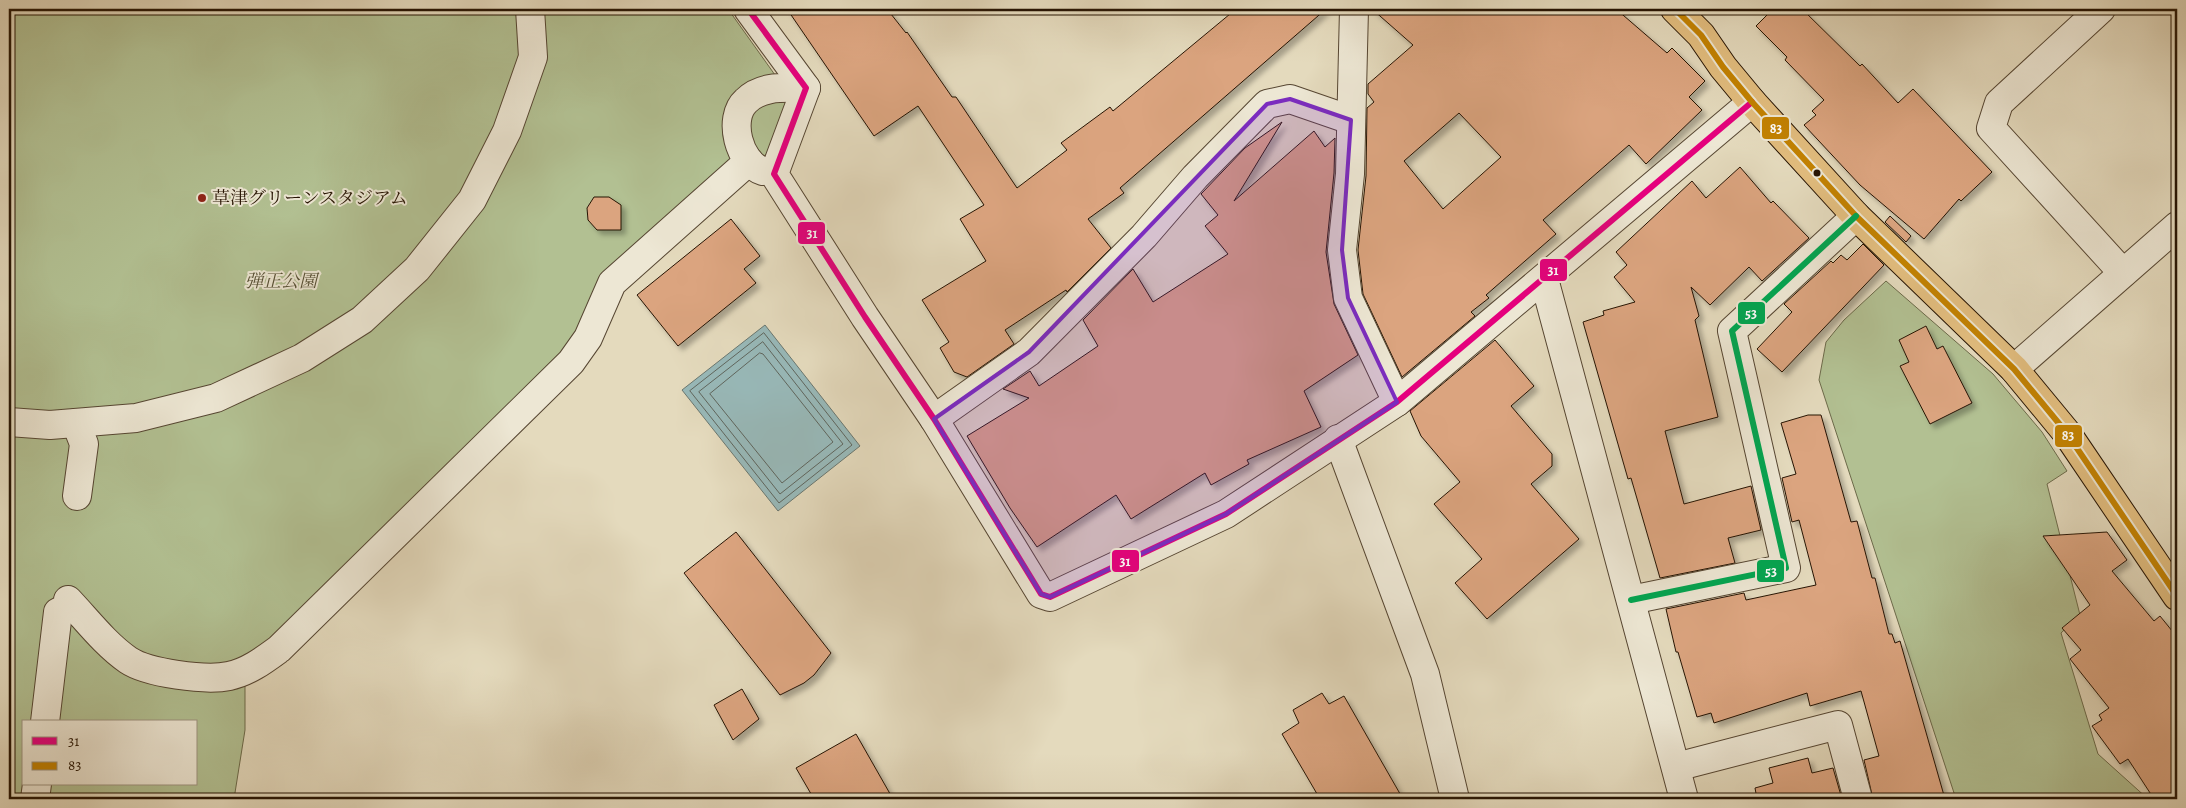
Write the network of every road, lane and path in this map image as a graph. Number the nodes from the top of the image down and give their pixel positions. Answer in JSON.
{"nodes":[{"id":1,"x":530,"y":9,"type":"edge"},
{"id":2,"x":748,"y":9,"type":"edge"},
{"id":3,"x":1354,"y":9,"type":"edge"},
{"id":4,"x":1675,"y":9,"type":"edge"},
{"id":5,"x":2102,"y":9,"type":"edge"},
{"id":6,"x":806,"y":88,"type":"junction"},
{"id":7,"x":1752,"y":102,"type":"junction"},
{"id":8,"x":1351,"y":120,"type":"junction"},
{"id":9,"x":749,"y":161,"type":"junction"},
{"id":10,"x":774,"y":174,"type":"junction"},
{"id":11,"x":1856,"y":216,"type":"junction"},
{"id":12,"x":2177,"y":226,"type":"edge"},
{"id":13,"x":2123,"y":273,"type":"junction"},
{"id":14,"x":1544,"y":279,"type":"junction"},
{"id":15,"x":2014,"y":369,"type":"junction"},
{"id":16,"x":1396,"y":402,"type":"junction"},
{"id":17,"x":934,"y":419,"type":"junction"},
{"id":18,"x":9,"y":422,"type":"edge"},
{"id":19,"x":76,"y":423,"type":"junction"},
{"id":20,"x":1338,"y":440,"type":"junction"},
{"id":21,"x":77,"y":496,"type":"dead end"},
{"id":22,"x":2177,"y":596,"type":"edge"},
{"id":23,"x":1631,"y":600,"type":"junction"},
{"id":24,"x":45,"y":720,"type":"edge"},
{"id":25,"x":1676,"y":767,"type":"junction"},
{"id":26,"x":37,"y":786,"type":"edge"},
{"id":27,"x":35,"y":799,"type":"edge"},
{"id":28,"x":1455,"y":799,"type":"edge"},
{"id":29,"x":1684,"y":799,"type":"edge"},
{"id":30,"x":1858,"y":799,"type":"edge"}],
"edges":[{"from":1,"to":19,"type":"street"},
{"from":2,"to":6,"type":"street"},
{"from":3,"to":8,"type":"street"},
{"from":4,"to":7,"type":"main road"},
{"from":5,"to":13,"type":"street"},
{"from":6,"to":9,"type":"street"},
{"from":6,"to":10,"type":"street"},
{"from":7,"to":11,"type":"main road"},
{"from":7,"to":14,"type":"street"},
{"from":8,"to":16,"type":"street"},
{"from":8,"to":17,"type":"street"},
{"from":9,"to":10,"type":"street"},
{"from":9,"to":24,"type":"street"},
{"from":10,"to":17,"type":"street"},
{"from":11,"to":15,"type":"main road"},
{"from":11,"to":23,"type":"street"},
{"from":12,"to":13,"type":"street"},
{"from":13,"to":15,"type":"street"},
{"from":14,"to":16,"type":"street"},
{"from":14,"to":23,"type":"street"},
{"from":15,"to":22,"type":"main road"},
{"from":16,"to":20,"type":"street"},
{"from":17,"to":20,"type":"street"},
{"from":18,"to":19,"type":"street"},
{"from":19,"to":21,"type":"street"},
{"from":20,"to":28,"type":"street"},
{"from":23,"to":25,"type":"street"},
{"from":25,"to":29,"type":"street"},
{"from":25,"to":30,"type":"street"},
{"from":26,"to":27,"type":"street"}]}
